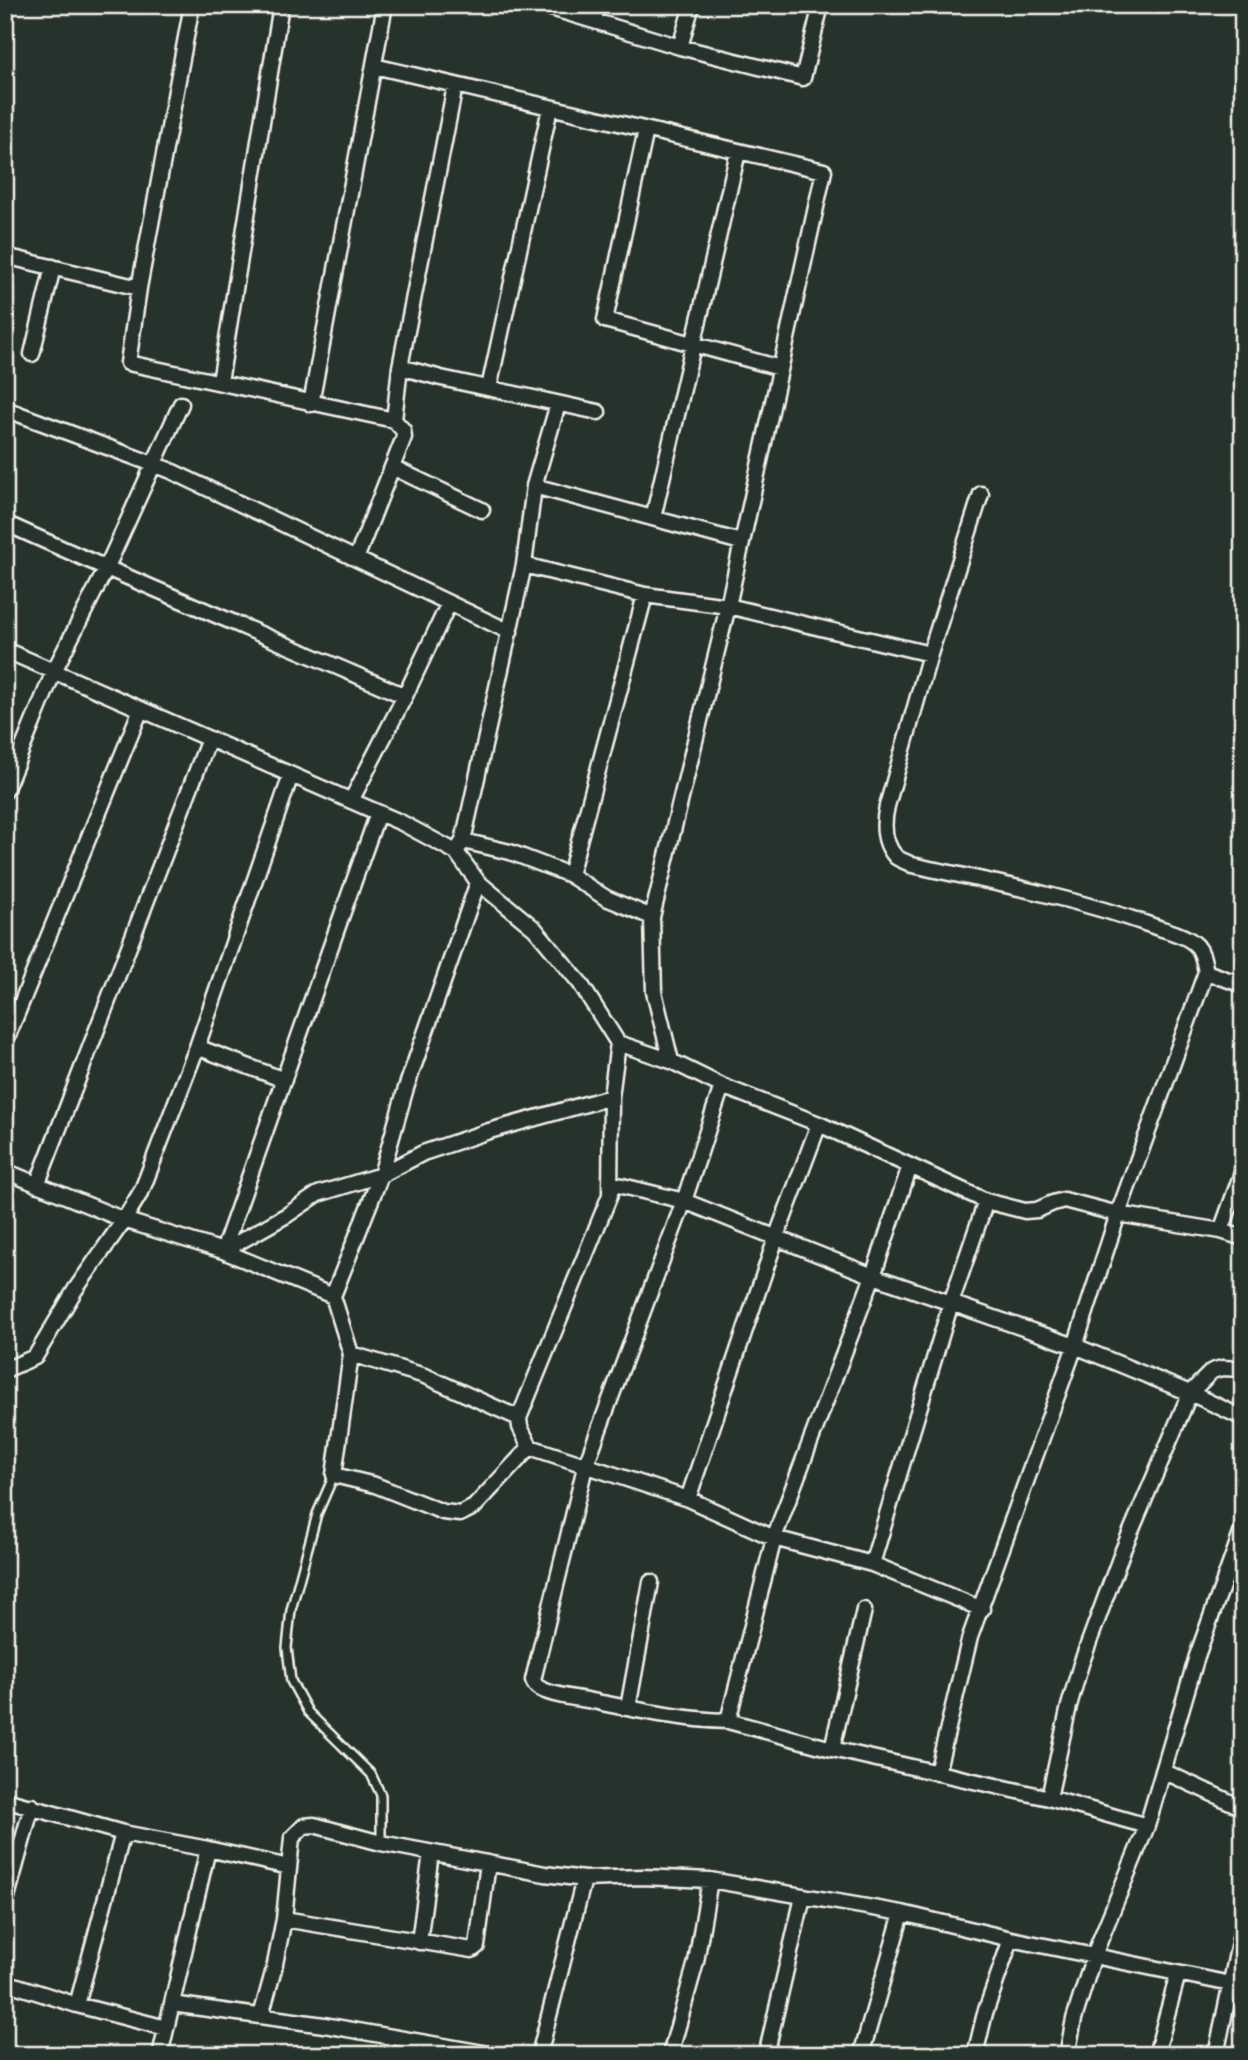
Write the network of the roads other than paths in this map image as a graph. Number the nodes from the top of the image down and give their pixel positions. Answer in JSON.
{"nodes":[{"id":1,"x":192,"y":5,"type":"edge"},
{"id":2,"x":281,"y":5,"type":"edge"},
{"id":3,"x":385,"y":5,"type":"edge"},
{"id":4,"x":541,"y":5,"type":"edge"},
{"id":5,"x":597,"y":5,"type":"edge"},
{"id":6,"x":692,"y":5,"type":"edge"},
{"id":7,"x":821,"y":5,"type":"edge"},
{"id":8,"x":593,"y":21,"type":"junction"},
{"id":9,"x":680,"y":47,"type":"junction"},
{"id":10,"x":374,"y":66,"type":"junction"},
{"id":11,"x":455,"y":86,"type":"junction"},
{"id":12,"x":550,"y":108,"type":"junction"},
{"id":13,"x":646,"y":130,"type":"junction"},
{"id":14,"x":738,"y":152,"type":"junction"},
{"id":15,"x":5,"y":256,"type":"edge"},
{"id":16,"x":53,"y":267,"type":"junction"},
{"id":17,"x":139,"y":288,"type":"junction"},
{"id":18,"x":693,"y":344,"type":"junction"},
{"id":19,"x":32,"y":354,"type":"dead end"},
{"id":20,"x":400,"y":367,"type":"junction"},
{"id":21,"x":780,"y":368,"type":"junction"},
{"id":22,"x":219,"y":382,"type":"junction"},
{"id":23,"x":489,"y":388,"type":"junction"},
{"id":24,"x":181,"y":404,"type":"dead end"},
{"id":25,"x":311,"y":404,"type":"junction"},
{"id":26,"x":558,"y":404,"type":"junction"},
{"id":27,"x":5,"y":409,"type":"edge"},
{"id":28,"x":598,"y":412,"type":"dead end"},
{"id":29,"x":394,"y":421,"type":"junction"},
{"id":30,"x":154,"y":464,"type":"junction"},
{"id":31,"x":392,"y":467,"type":"junction"},
{"id":32,"x":534,"y":486,"type":"junction"},
{"id":33,"x":981,"y":494,"type":"dead end"},
{"id":34,"x":482,"y":510,"type":"dead end"},
{"id":35,"x":653,"y":518,"type":"junction"},
{"id":36,"x":5,"y":523,"type":"edge"},
{"id":37,"x":741,"y":542,"type":"junction"},
{"id":38,"x":356,"y":559,"type":"junction"},
{"id":39,"x":524,"y":565,"type":"junction"},
{"id":40,"x":106,"y":569,"type":"junction"},
{"id":41,"x":645,"y":594,"type":"junction"},
{"id":42,"x":449,"y":603,"type":"junction"},
{"id":43,"x":727,"y":606,"type":"junction"},
{"id":44,"x":510,"y":632,"type":"junction"},
{"id":45,"x":5,"y":650,"type":"edge"},
{"id":46,"x":930,"y":654,"type":"junction"},
{"id":47,"x":54,"y":671,"type":"junction"},
{"id":48,"x":405,"y":696,"type":"junction"},
{"id":49,"x":141,"y":709,"type":"junction"},
{"id":50,"x":209,"y":739,"type":"junction"},
{"id":51,"x":290,"y":775,"type":"junction"},
{"id":52,"x":5,"y":791,"type":"edge"},
{"id":53,"x":351,"y":801,"type":"junction"},
{"id":54,"x":378,"y":813,"type":"junction"},
{"id":55,"x":459,"y":846,"type":"junction"},
{"id":56,"x":570,"y":875,"type":"junction"},
{"id":57,"x":478,"y":881,"type":"junction"},
{"id":58,"x":652,"y":917,"type":"junction"},
{"id":59,"x":1206,"y":972,"type":"junction"},
{"id":60,"x":1243,"y":985,"type":"edge"},
{"id":61,"x":5,"y":1043,"type":"edge"},
{"id":62,"x":618,"y":1043,"type":"junction"},
{"id":63,"x":197,"y":1047,"type":"junction"},
{"id":64,"x":671,"y":1061,"type":"junction"},
{"id":65,"x":284,"y":1080,"type":"junction"},
{"id":66,"x":722,"y":1086,"type":"junction"},
{"id":67,"x":611,"y":1097,"type":"junction"},
{"id":68,"x":818,"y":1124,"type":"junction"},
{"id":69,"x":910,"y":1167,"type":"junction"},
{"id":70,"x":1243,"y":1170,"type":"edge"},
{"id":71,"x":5,"y":1171,"type":"edge"},
{"id":72,"x":381,"y":1175,"type":"junction"},
{"id":73,"x":610,"y":1183,"type":"junction"},
{"id":74,"x":37,"y":1185,"type":"junction"},
{"id":75,"x":684,"y":1201,"type":"junction"},
{"id":76,"x":986,"y":1202,"type":"junction"},
{"id":77,"x":1118,"y":1214,"type":"junction"},
{"id":78,"x":124,"y":1220,"type":"junction"},
{"id":79,"x":1221,"y":1231,"type":"junction"},
{"id":80,"x":776,"y":1238,"type":"junction"},
{"id":81,"x":1243,"y":1238,"type":"edge"},
{"id":82,"x":223,"y":1251,"type":"junction"},
{"id":83,"x":873,"y":1276,"type":"junction"},
{"id":84,"x":333,"y":1296,"type":"junction"},
{"id":85,"x":951,"y":1303,"type":"junction"},
{"id":86,"x":1075,"y":1346,"type":"junction"},
{"id":87,"x":351,"y":1354,"type":"junction"},
{"id":88,"x":1243,"y":1369,"type":"edge"},
{"id":89,"x":5,"y":1370,"type":"edge"},
{"id":90,"x":1190,"y":1393,"type":"junction"},
{"id":91,"x":519,"y":1418,"type":"junction"},
{"id":92,"x":1243,"y":1418,"type":"edge"},
{"id":93,"x":530,"y":1447,"type":"junction"},
{"id":94,"x":585,"y":1467,"type":"junction"},
{"id":95,"x":334,"y":1475,"type":"junction"},
{"id":96,"x":688,"y":1499,"type":"junction"},
{"id":97,"x":1243,"y":1528,"type":"edge"},
{"id":98,"x":774,"y":1538,"type":"junction"},
{"id":99,"x":872,"y":1564,"type":"junction"},
{"id":100,"x":651,"y":1582,"type":"dead end"},
{"id":101,"x":982,"y":1609,"type":"junction"},
{"id":102,"x":864,"y":1610,"type":"dead end"},
{"id":103,"x":628,"y":1708,"type":"junction"},
{"id":104,"x":728,"y":1721,"type":"junction"},
{"id":105,"x":832,"y":1749,"type":"junction"},
{"id":106,"x":1163,"y":1771,"type":"junction"},
{"id":107,"x":937,"y":1773,"type":"junction"},
{"id":108,"x":1049,"y":1798,"type":"junction"},
{"id":109,"x":5,"y":1800,"type":"edge"},
{"id":110,"x":32,"y":1806,"type":"junction"},
{"id":111,"x":1243,"y":1808,"type":"edge"},
{"id":112,"x":1147,"y":1826,"type":"junction"},
{"id":113,"x":123,"y":1833,"type":"junction"},
{"id":114,"x":381,"y":1843,"type":"junction"},
{"id":115,"x":208,"y":1849,"type":"junction"},
{"id":116,"x":431,"y":1853,"type":"junction"},
{"id":117,"x":488,"y":1863,"type":"junction"},
{"id":118,"x":289,"y":1867,"type":"junction"},
{"id":119,"x":584,"y":1879,"type":"junction"},
{"id":120,"x":710,"y":1880,"type":"junction"},
{"id":121,"x":803,"y":1897,"type":"junction"},
{"id":122,"x":5,"y":1904,"type":"edge"},
{"id":123,"x":902,"y":1913,"type":"junction"},
{"id":124,"x":284,"y":1919,"type":"junction"},
{"id":125,"x":1243,"y":1924,"type":"edge"},
{"id":126,"x":1011,"y":1939,"type":"junction"},
{"id":127,"x":419,"y":1942,"type":"junction"},
{"id":128,"x":1094,"y":1955,"type":"junction"},
{"id":129,"x":1178,"y":1974,"type":"junction"},
{"id":130,"x":5,"y":1982,"type":"edge"},
{"id":131,"x":1231,"y":1984,"type":"junction"},
{"id":132,"x":172,"y":2004,"type":"junction"},
{"id":133,"x":77,"y":2005,"type":"junction"},
{"id":134,"x":261,"y":2016,"type":"junction"},
{"id":135,"x":166,"y":2028,"type":"junction"},
{"id":136,"x":160,"y":2055,"type":"edge"},
{"id":137,"x":495,"y":2055,"type":"edge"},
{"id":138,"x":539,"y":2055,"type":"edge"},
{"id":139,"x":670,"y":2055,"type":"edge"},
{"id":140,"x":766,"y":2055,"type":"edge"},
{"id":141,"x":861,"y":2055,"type":"edge"},
{"id":142,"x":975,"y":2055,"type":"edge"},
{"id":143,"x":1067,"y":2055,"type":"edge"},
{"id":144,"x":1156,"y":2055,"type":"edge"},
{"id":145,"x":1216,"y":2055,"type":"edge"}],
"edges":[{"from":1,"to":17,"type":"street"},
{"from":2,"to":22,"type":"street"},
{"from":3,"to":10,"type":"street"},
{"from":4,"to":8,"type":"street"},
{"from":5,"to":8,"type":"street"},
{"from":6,"to":9,"type":"street"},
{"from":7,"to":9,"type":"street"},
{"from":8,"to":9,"type":"street"},
{"from":10,"to":11,"type":"street"},
{"from":10,"to":25,"type":"street"},
{"from":11,"to":12,"type":"street"},
{"from":11,"to":20,"type":"street"},
{"from":12,"to":13,"type":"street"},
{"from":12,"to":23,"type":"street"},
{"from":13,"to":14,"type":"street"},
{"from":13,"to":18,"type":"street"},
{"from":14,"to":18,"type":"street"},
{"from":14,"to":21,"type":"street"},
{"from":15,"to":16,"type":"street"},
{"from":16,"to":17,"type":"street"},
{"from":16,"to":19,"type":"street"},
{"from":17,"to":22,"type":"street"},
{"from":18,"to":21,"type":"street"},
{"from":18,"to":35,"type":"street"},
{"from":20,"to":23,"type":"street"},
{"from":20,"to":29,"type":"street"},
{"from":21,"to":37,"type":"street"},
{"from":22,"to":25,"type":"street"},
{"from":23,"to":26,"type":"street"},
{"from":24,"to":30,"type":"street"},
{"from":25,"to":29,"type":"street"},
{"from":26,"to":28,"type":"street"},
{"from":26,"to":32,"type":"street"},
{"from":27,"to":30,"type":"street"},
{"from":29,"to":31,"type":"street"},
{"from":30,"to":38,"type":"street"},
{"from":30,"to":40,"type":"street"},
{"from":31,"to":34,"type":"street"},
{"from":31,"to":38,"type":"street"},
{"from":32,"to":35,"type":"street"},
{"from":32,"to":39,"type":"street"},
{"from":33,"to":46,"type":"street"},
{"from":35,"to":37,"type":"street"},
{"from":36,"to":40,"type":"street"},
{"from":37,"to":43,"type":"street"},
{"from":38,"to":42,"type":"street"},
{"from":39,"to":41,"type":"street"},
{"from":39,"to":44,"type":"street"},
{"from":40,"to":47,"type":"street"},
{"from":40,"to":48,"type":"street"},
{"from":41,"to":43,"type":"street"},
{"from":41,"to":56,"type":"street"},
{"from":42,"to":44,"type":"street"},
{"from":42,"to":48,"type":"street"},
{"from":43,"to":46,"type":"street"},
{"from":43,"to":58,"type":"street"},
{"from":44,"to":55,"type":"street"},
{"from":45,"to":47,"type":"street"},
{"from":46,"to":59,"type":"street"},
{"from":47,"to":49,"type":"street"},
{"from":47,"to":52,"type":"street"},
{"from":48,"to":53,"type":"street"},
{"from":49,"to":50,"type":"street"},
{"from":49,"to":61,"type":"street"},
{"from":50,"to":51,"type":"street"},
{"from":50,"to":74,"type":"street"},
{"from":51,"to":53,"type":"street"},
{"from":51,"to":63,"type":"street"},
{"from":53,"to":54,"type":"street"},
{"from":54,"to":55,"type":"street"},
{"from":54,"to":65,"type":"street"},
{"from":55,"to":56,"type":"street"},
{"from":55,"to":57,"type":"street"},
{"from":56,"to":58,"type":"street"},
{"from":57,"to":62,"type":"street"},
{"from":57,"to":72,"type":"street"},
{"from":58,"to":64,"type":"street"},
{"from":59,"to":60,"type":"street"},
{"from":59,"to":77,"type":"street"},
{"from":62,"to":64,"type":"street"},
{"from":62,"to":67,"type":"street"},
{"from":63,"to":65,"type":"street"},
{"from":63,"to":78,"type":"street"},
{"from":64,"to":66,"type":"street"},
{"from":65,"to":82,"type":"street"},
{"from":66,"to":68,"type":"street"},
{"from":66,"to":75,"type":"street"},
{"from":67,"to":72,"type":"street"},
{"from":67,"to":73,"type":"street"},
{"from":68,"to":69,"type":"street"},
{"from":68,"to":80,"type":"street"},
{"from":69,"to":76,"type":"street"},
{"from":69,"to":83,"type":"street"},
{"from":70,"to":79,"type":"street"},
{"from":71,"to":74,"type":"street"},
{"from":72,"to":82,"type":"street"},
{"from":72,"to":84,"type":"street"},
{"from":73,"to":75,"type":"street"},
{"from":73,"to":91,"type":"street"},
{"from":74,"to":78,"type":"street"},
{"from":75,"to":80,"type":"street"},
{"from":75,"to":94,"type":"street"},
{"from":76,"to":77,"type":"street"},
{"from":76,"to":85,"type":"street"},
{"from":77,"to":79,"type":"street"},
{"from":77,"to":86,"type":"street"},
{"from":78,"to":82,"type":"street"},
{"from":78,"to":89,"type":"street"},
{"from":79,"to":81,"type":"street"},
{"from":80,"to":83,"type":"street"},
{"from":80,"to":96,"type":"street"},
{"from":82,"to":84,"type":"street"},
{"from":83,"to":85,"type":"street"},
{"from":83,"to":98,"type":"street"},
{"from":84,"to":87,"type":"street"},
{"from":85,"to":86,"type":"street"},
{"from":85,"to":99,"type":"street"},
{"from":86,"to":90,"type":"street"},
{"from":86,"to":101,"type":"street"},
{"from":87,"to":91,"type":"street"},
{"from":87,"to":95,"type":"street"},
{"from":88,"to":90,"type":"street"},
{"from":90,"to":92,"type":"street"},
{"from":90,"to":108,"type":"street"},
{"from":91,"to":93,"type":"street"},
{"from":93,"to":94,"type":"street"},
{"from":93,"to":95,"type":"street"},
{"from":94,"to":96,"type":"street"},
{"from":94,"to":103,"type":"street"},
{"from":95,"to":114,"type":"lane"},
{"from":96,"to":98,"type":"street"},
{"from":97,"to":106,"type":"street"},
{"from":98,"to":99,"type":"street"},
{"from":98,"to":104,"type":"street"},
{"from":99,"to":101,"type":"street"},
{"from":100,"to":103,"type":"street"},
{"from":101,"to":107,"type":"street"},
{"from":102,"to":105,"type":"street"},
{"from":103,"to":104,"type":"street"},
{"from":104,"to":105,"type":"street"},
{"from":105,"to":107,"type":"street"},
{"from":106,"to":111,"type":"street"},
{"from":106,"to":112,"type":"street"},
{"from":107,"to":108,"type":"street"},
{"from":108,"to":112,"type":"street"},
{"from":109,"to":110,"type":"street"},
{"from":110,"to":113,"type":"street"},
{"from":110,"to":122,"type":"street"},
{"from":112,"to":128,"type":"street"},
{"from":113,"to":115,"type":"street"},
{"from":113,"to":133,"type":"street"},
{"from":114,"to":116,"type":"street"},
{"from":114,"to":118,"type":"street"},
{"from":115,"to":118,"type":"street"},
{"from":115,"to":132,"type":"street"},
{"from":116,"to":117,"type":"street"},
{"from":116,"to":127,"type":"street"},
{"from":117,"to":119,"type":"street"},
{"from":117,"to":127,"type":"street"},
{"from":118,"to":124,"type":"street"},
{"from":119,"to":120,"type":"street"},
{"from":119,"to":138,"type":"street"},
{"from":120,"to":121,"type":"street"},
{"from":120,"to":139,"type":"street"},
{"from":121,"to":123,"type":"street"},
{"from":121,"to":140,"type":"street"},
{"from":123,"to":126,"type":"street"},
{"from":123,"to":141,"type":"street"},
{"from":124,"to":127,"type":"street"},
{"from":124,"to":134,"type":"street"},
{"from":125,"to":131,"type":"street"},
{"from":126,"to":128,"type":"street"},
{"from":126,"to":142,"type":"street"},
{"from":128,"to":129,"type":"street"},
{"from":128,"to":143,"type":"street"},
{"from":129,"to":131,"type":"street"},
{"from":129,"to":144,"type":"street"},
{"from":130,"to":133,"type":"street"},
{"from":131,"to":145,"type":"street"},
{"from":132,"to":134,"type":"street"},
{"from":132,"to":135,"type":"street"},
{"from":133,"to":135,"type":"street"},
{"from":134,"to":137,"type":"street"},
{"from":135,"to":136,"type":"street"}]}
